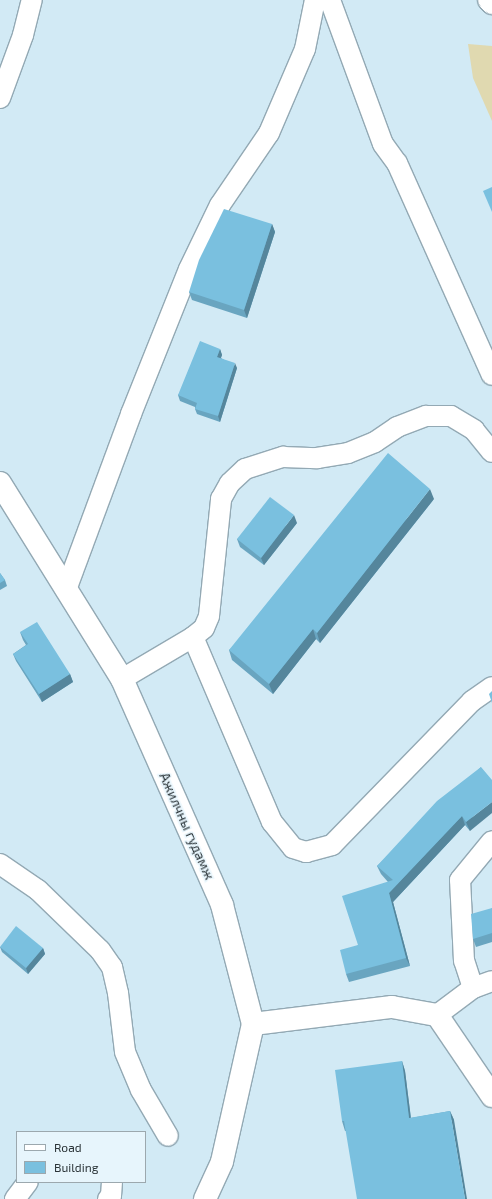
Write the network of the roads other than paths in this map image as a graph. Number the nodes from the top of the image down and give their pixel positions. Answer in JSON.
{"nodes":[{"id":1,"x":32,"y":0,"type":"edge"},
{"id":2,"x":315,"y":0,"type":"edge"},
{"id":3,"x":330,"y":0,"type":"edge"},
{"id":4,"x":488,"y":0,"type":"edge"},
{"id":5,"x":492,"y":4,"type":"edge"},
{"id":6,"x":0,"y":98,"type":"edge"},
{"id":7,"x":492,"y":376,"type":"edge"},
{"id":8,"x":492,"y":452,"type":"edge"},
{"id":9,"x":0,"y":483,"type":"edge"},
{"id":10,"x":66,"y":590,"type":"junction"},
{"id":11,"x":193,"y":637,"type":"junction"},
{"id":12,"x":122,"y":679,"type":"junction"},
{"id":13,"x":492,"y":687,"type":"edge"},
{"id":14,"x":492,"y":841,"type":"edge"},
{"id":15,"x":0,"y":864,"type":"edge"},
{"id":16,"x":492,"y":981,"type":"edge"},
{"id":17,"x":473,"y":988,"type":"junction"},
{"id":18,"x":437,"y":1016,"type":"junction"},
{"id":19,"x":253,"y":1024,"type":"junction"},
{"id":20,"x":492,"y":1096,"type":"edge"},
{"id":21,"x":168,"y":1136,"type":"dead end"},
{"id":22,"x":27,"y":1183,"type":"edge"},
{"id":23,"x":112,"y":1183,"type":"edge"},
{"id":24,"x":15,"y":1199,"type":"edge"},
{"id":25,"x":108,"y":1199,"type":"edge"},
{"id":26,"x":205,"y":1199,"type":"edge"}],
"edges":[{"from":1,"to":6,"type":"street"},
{"from":2,"to":10,"type":"street"},
{"from":3,"to":7,"type":"street"},
{"from":4,"to":5,"type":"street"},
{"from":8,"to":11,"type":"street"},
{"from":9,"to":10,"type":"main road","name":"Ажилчны гудамж"},
{"from":10,"to":12,"type":"main road","name":"Ажилчны гудамж"},
{"from":11,"to":12,"type":"street"},
{"from":11,"to":13,"type":"street"},
{"from":12,"to":19,"type":"main road","name":"Ажилчны гудамж"},
{"from":14,"to":17,"type":"street"},
{"from":15,"to":21,"type":"street"},
{"from":16,"to":17,"type":"street"},
{"from":17,"to":18,"type":"street"},
{"from":18,"to":19,"type":"main road"},
{"from":18,"to":20,"type":"main road"},
{"from":19,"to":26,"type":"main road","name":"Ажилчны гудамж"},
{"from":22,"to":24,"type":"street"},
{"from":23,"to":25,"type":"street"}]}
